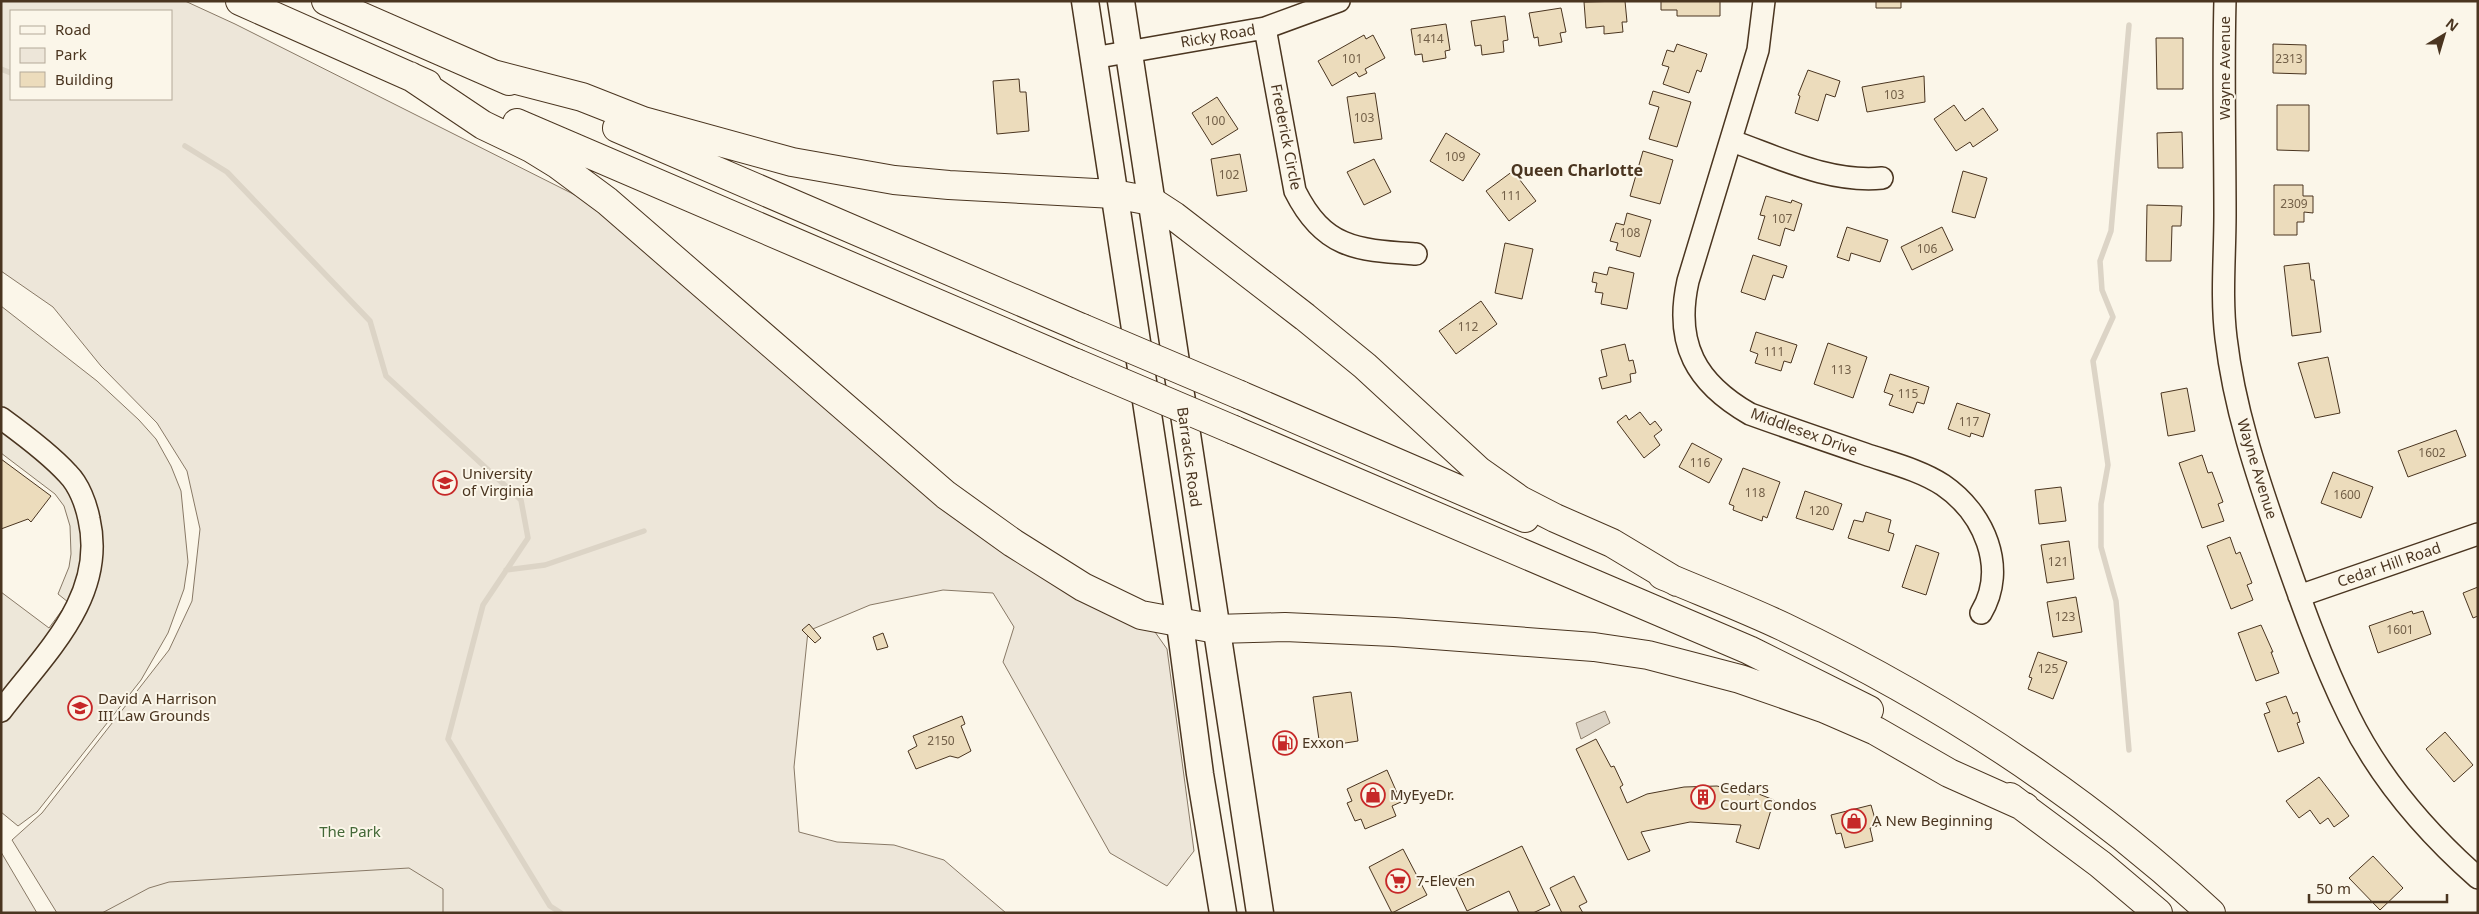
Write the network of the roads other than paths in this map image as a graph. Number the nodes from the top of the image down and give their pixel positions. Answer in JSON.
{"nodes":[{"id":1,"x":240,"y":1,"type":"edge"},
{"id":2,"x":326,"y":1,"type":"edge"},
{"id":3,"x":1084,"y":1,"type":"edge"},
{"id":4,"x":1120,"y":1,"type":"edge"},
{"id":5,"x":1338,"y":1,"type":"edge"},
{"id":6,"x":1764,"y":1,"type":"edge"},
{"id":7,"x":2225,"y":1,"type":"edge"},
{"id":8,"x":1265,"y":28,"type":"junction"},
{"id":9,"x":1128,"y":52,"type":"junction"},
{"id":10,"x":1093,"y":58,"type":"junction"},
{"id":11,"x":493,"y":74,"type":"junction"},
{"id":12,"x":410,"y":76,"type":"junction"},
{"id":13,"x":1732,"y":141,"type":"junction"},
{"id":14,"x":1882,"y":178,"type":"dead end"},
{"id":15,"x":1114,"y":194,"type":"junction"},
{"id":16,"x":1151,"y":201,"type":"junction"},
{"id":17,"x":1416,"y":254,"type":"dead end"},
{"id":18,"x":1,"y":418,"type":"edge"},
{"id":19,"x":2478,"y":534,"type":"edge"},
{"id":20,"x":1678,"y":582,"type":"junction"},
{"id":21,"x":2299,"y":596,"type":"junction"},
{"id":22,"x":1981,"y":613,"type":"dead end"},
{"id":23,"x":1180,"y":624,"type":"junction"},
{"id":24,"x":1216,"y":629,"type":"junction"},
{"id":25,"x":1,"y":711,"type":"edge"},
{"id":26,"x":2025,"y":808,"type":"junction"},
{"id":27,"x":2478,"y":878,"type":"edge"},
{"id":28,"x":1223,"y":913,"type":"edge"},
{"id":29,"x":1260,"y":913,"type":"edge"},
{"id":30,"x":2158,"y":913,"type":"edge"},
{"id":31,"x":2211,"y":913,"type":"edge"}],
"edges":[{"from":1,"to":12,"type":"highway"},
{"from":2,"to":11,"type":"highway"},
{"from":3,"to":10,"type":"main road"},
{"from":4,"to":9,"type":"main road","name":"Barracks Road"},
{"from":5,"to":8,"type":"street","name":"Ricky Road"},
{"from":6,"to":13,"type":"street","name":"Middlesex Drive"},
{"from":7,"to":21,"type":"street","name":"Wayne Avenue"},
{"from":8,"to":9,"type":"street","name":"Ricky Road"},
{"from":8,"to":17,"type":"street","name":"Frederick Circle"},
{"from":9,"to":10,"type":"street","name":"Ricky Road"},
{"from":9,"to":16,"type":"main road","name":"Barracks Road"},
{"from":10,"to":15,"type":"main road"},
{"from":11,"to":15,"type":"highway"},
{"from":11,"to":20,"type":"highway","bridge":true},
{"from":12,"to":23,"type":"highway"},
{"from":12,"to":26,"type":"highway","bridge":true},
{"from":13,"to":14,"type":"street"},
{"from":13,"to":22,"type":"street","name":"Middlesex Drive"},
{"from":15,"to":16,"type":"highway"},
{"from":15,"to":23,"type":"main road"},
{"from":16,"to":20,"type":"highway"},
{"from":16,"to":24,"type":"main road","name":"Barracks Road"},
{"from":18,"to":25,"type":"street"},
{"from":19,"to":21,"type":"street","name":"Cedar Hill Road"},
{"from":20,"to":31,"type":"highway"},
{"from":21,"to":27,"type":"street","name":"Wayne Avenue"},
{"from":23,"to":24,"type":"highway"},
{"from":23,"to":28,"type":"main road"},
{"from":24,"to":26,"type":"highway"},
{"from":24,"to":29,"type":"main road","name":"Barracks Road"},
{"from":26,"to":30,"type":"highway"}]}
